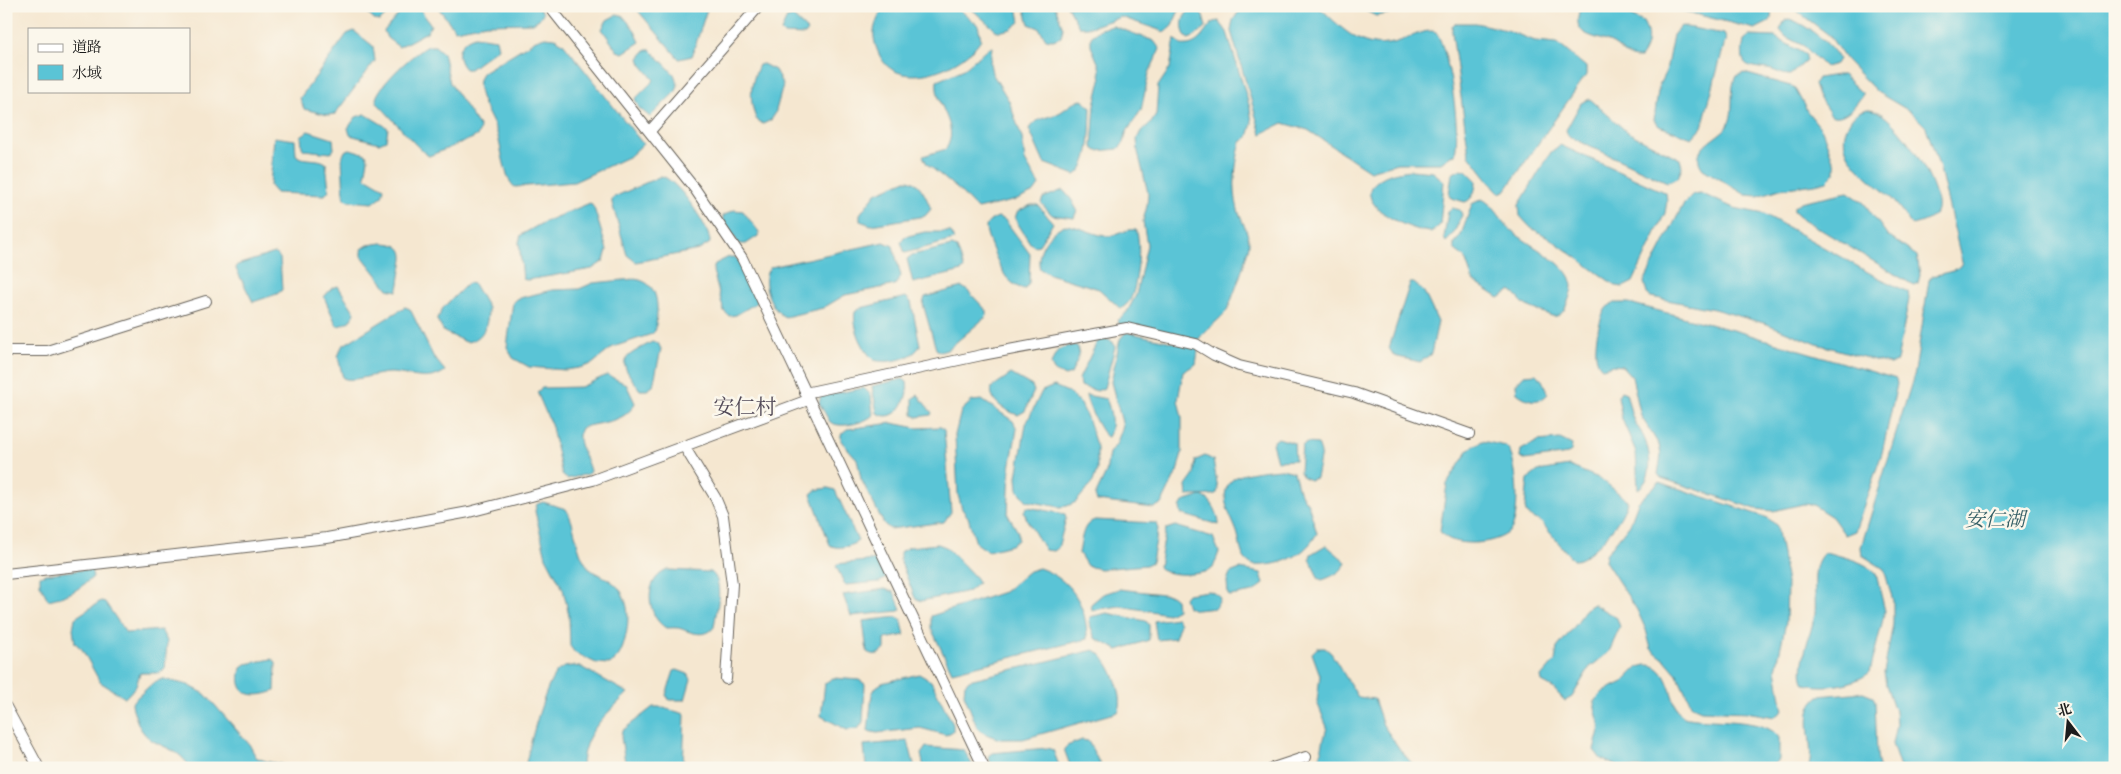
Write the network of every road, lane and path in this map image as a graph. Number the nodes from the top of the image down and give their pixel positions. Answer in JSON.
{"nodes":[{"id":1,"x":549,"y":6,"type":"edge"},
{"id":2,"x":759,"y":6,"type":"edge"},
{"id":3,"x":650,"y":131,"type":"junction"},
{"id":4,"x":206,"y":301,"type":"dead end"},
{"id":5,"x":6,"y":351,"type":"edge"},
{"id":6,"x":806,"y":397,"type":"junction"},
{"id":7,"x":1469,"y":434,"type":"dead end"},
{"id":8,"x":684,"y":446,"type":"junction"},
{"id":9,"x":6,"y":574,"type":"edge"},
{"id":10,"x":726,"y":679,"type":"dead end"},
{"id":11,"x":6,"y":707,"type":"edge"},
{"id":12,"x":1306,"y":757,"type":"dead end"},
{"id":13,"x":38,"y":768,"type":"edge"},
{"id":14,"x":984,"y":768,"type":"edge"},
{"id":15,"x":1273,"y":768,"type":"edge"}],
"edges":[{"from":1,"to":3,"type":"street"},
{"from":2,"to":3,"type":"street"},
{"from":3,"to":6,"type":"street"},
{"from":4,"to":5,"type":"street"},
{"from":6,"to":7,"type":"street"},
{"from":6,"to":8,"type":"street"},
{"from":6,"to":14,"type":"street"},
{"from":8,"to":9,"type":"street"},
{"from":8,"to":10,"type":"street"},
{"from":11,"to":13,"type":"street"},
{"from":12,"to":15,"type":"street"}]}
